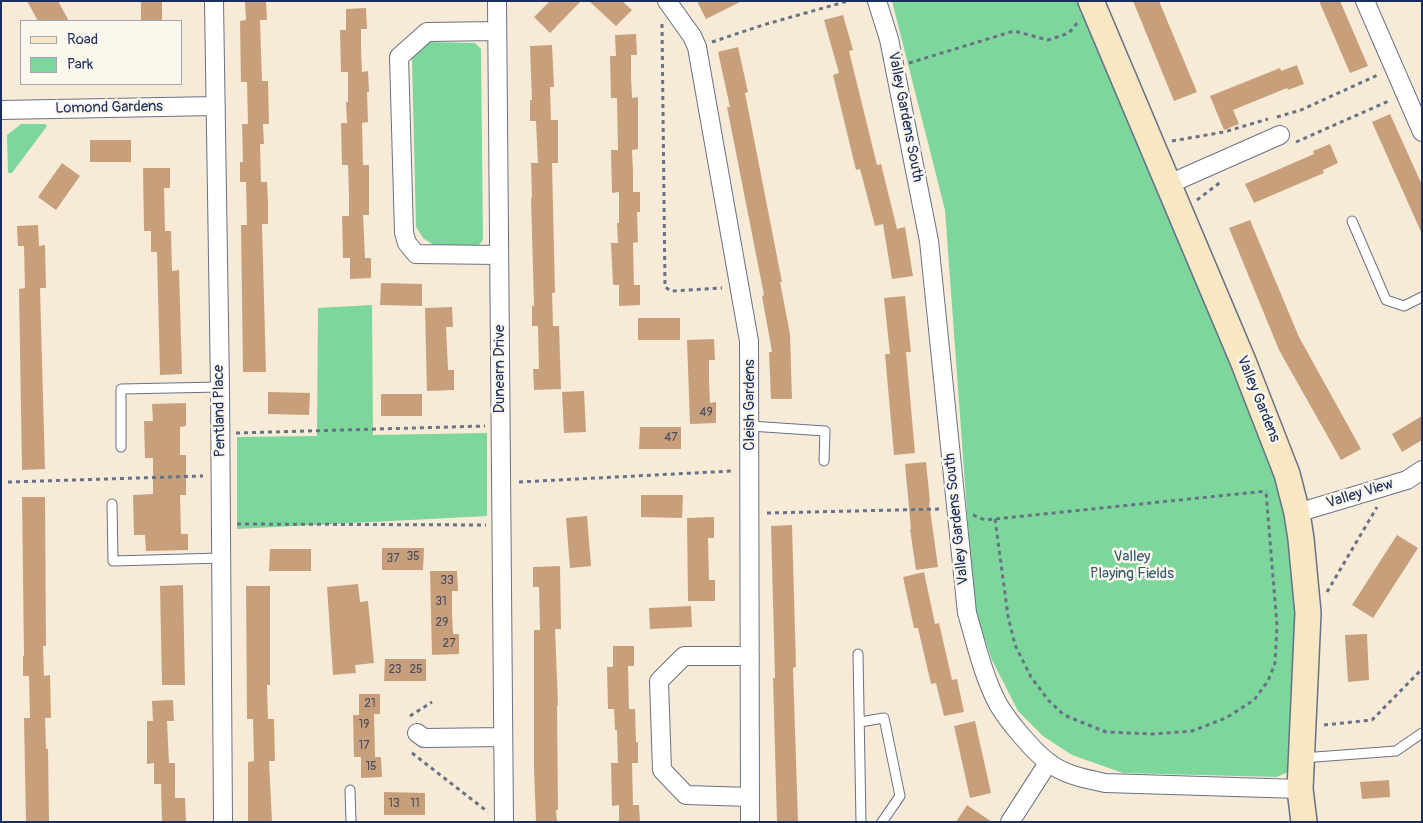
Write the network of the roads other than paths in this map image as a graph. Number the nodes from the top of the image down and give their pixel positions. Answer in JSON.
{"nodes":[{"id":1,"x":214,"y":1,"type":"edge"},
{"id":2,"x":497,"y":1,"type":"edge"},
{"id":3,"x":667,"y":1,"type":"edge"},
{"id":4,"x":877,"y":1,"type":"edge"},
{"id":5,"x":1091,"y":1,"type":"edge"},
{"id":6,"x":1365,"y":1,"type":"edge"},
{"id":7,"x":497,"y":31,"type":"junction"},
{"id":8,"x":216,"y":106,"type":"junction"},
{"id":9,"x":1,"y":110,"type":"edge"},
{"id":10,"x":1422,"y":132,"type":"edge"},
{"id":11,"x":1280,"y":135,"type":"road end"},
{"id":12,"x":1169,"y":184,"type":"junction"},
{"id":13,"x":1352,"y":221,"type":"dead end"},
{"id":14,"x":499,"y":255,"type":"junction"},
{"id":15,"x":1422,"y":297,"type":"edge"},
{"id":16,"x":220,"y":387,"type":"junction"},
{"id":17,"x":750,"y":426,"type":"junction"},
{"id":18,"x":121,"y":447,"type":"dead end"},
{"id":19,"x":824,"y":461,"type":"dead end"},
{"id":20,"x":1422,"y":470,"type":"edge"},
{"id":21,"x":112,"y":504,"type":"dead end"},
{"id":22,"x":1297,"y":513,"type":"junction"},
{"id":23,"x":221,"y":558,"type":"junction"},
{"id":24,"x":858,"y":654,"type":"dead end"},
{"id":25,"x":750,"y":656,"type":"junction"},
{"id":26,"x":860,"y":722,"type":"junction"},
{"id":27,"x":417,"y":733,"type":"dead end"},
{"id":28,"x":1422,"y":733,"type":"edge"},
{"id":29,"x":503,"y":737,"type":"junction"},
{"id":30,"x":1302,"y":758,"type":"junction"},
{"id":31,"x":1048,"y":763,"type":"junction"},
{"id":32,"x":350,"y":790,"type":"dead end"},
{"id":33,"x":1300,"y":790,"type":"junction"},
{"id":34,"x":750,"y":797,"type":"junction"},
{"id":35,"x":497,"y":817,"type":"edge"},
{"id":36,"x":223,"y":822,"type":"edge"},
{"id":37,"x":351,"y":822,"type":"edge"},
{"id":38,"x":750,"y":822,"type":"edge"},
{"id":39,"x":861,"y":822,"type":"edge"},
{"id":40,"x":882,"y":822,"type":"edge"},
{"id":41,"x":1010,"y":822,"type":"edge"},
{"id":42,"x":1304,"y":822,"type":"edge"}],
"edges":[{"from":1,"to":8,"type":"street","name":"Pentland Place"},
{"from":2,"to":7,"type":"street","name":"Dunearn Drive"},
{"from":3,"to":17,"type":"street","name":"Cleish Gardens"},
{"from":4,"to":31,"type":"street","name":"Valley Gardens South"},
{"from":5,"to":12,"type":"street","name":"Valley Gardens"},
{"from":6,"to":10,"type":"street"},
{"from":7,"to":14,"type":"street","name":"Dunearn Drive"},
{"from":7,"to":14,"type":"street"},
{"from":8,"to":9,"type":"street","name":"Lomond Gardens"},
{"from":8,"to":16,"type":"street","name":"Pentland Place"},
{"from":11,"to":12,"type":"street"},
{"from":12,"to":22,"type":"street","name":"Valley Gardens"},
{"from":13,"to":15,"type":"lane"},
{"from":14,"to":29,"type":"street","name":"Dunearn Drive"},
{"from":16,"to":18,"type":"lane"},
{"from":16,"to":23,"type":"street","name":"Pentland Place"},
{"from":17,"to":19,"type":"lane"},
{"from":17,"to":25,"type":"street","name":"Cleish Gardens"},
{"from":20,"to":22,"type":"street","name":"Valley View"},
{"from":21,"to":23,"type":"lane"},
{"from":22,"to":30,"type":"street","name":"Valley Gardens"},
{"from":23,"to":36,"type":"street","name":"Pentland Place"},
{"from":24,"to":26,"type":"lane"},
{"from":25,"to":34,"type":"street","name":"Cleish Gardens"},
{"from":25,"to":34,"type":"street"},
{"from":26,"to":39,"type":"lane"},
{"from":26,"to":40,"type":"lane"},
{"from":27,"to":29,"type":"street"},
{"from":28,"to":30,"type":"lane"},
{"from":29,"to":35,"type":"street","name":"Dunearn Drive"},
{"from":30,"to":33,"type":"street","name":"Valley Gardens"},
{"from":31,"to":33,"type":"street","name":"Valley Gardens South"},
{"from":31,"to":41,"type":"street"},
{"from":32,"to":37,"type":"lane"},
{"from":33,"to":42,"type":"street","name":"Valley Gardens"},
{"from":34,"to":38,"type":"street","name":"Cleish Gardens"}]}
